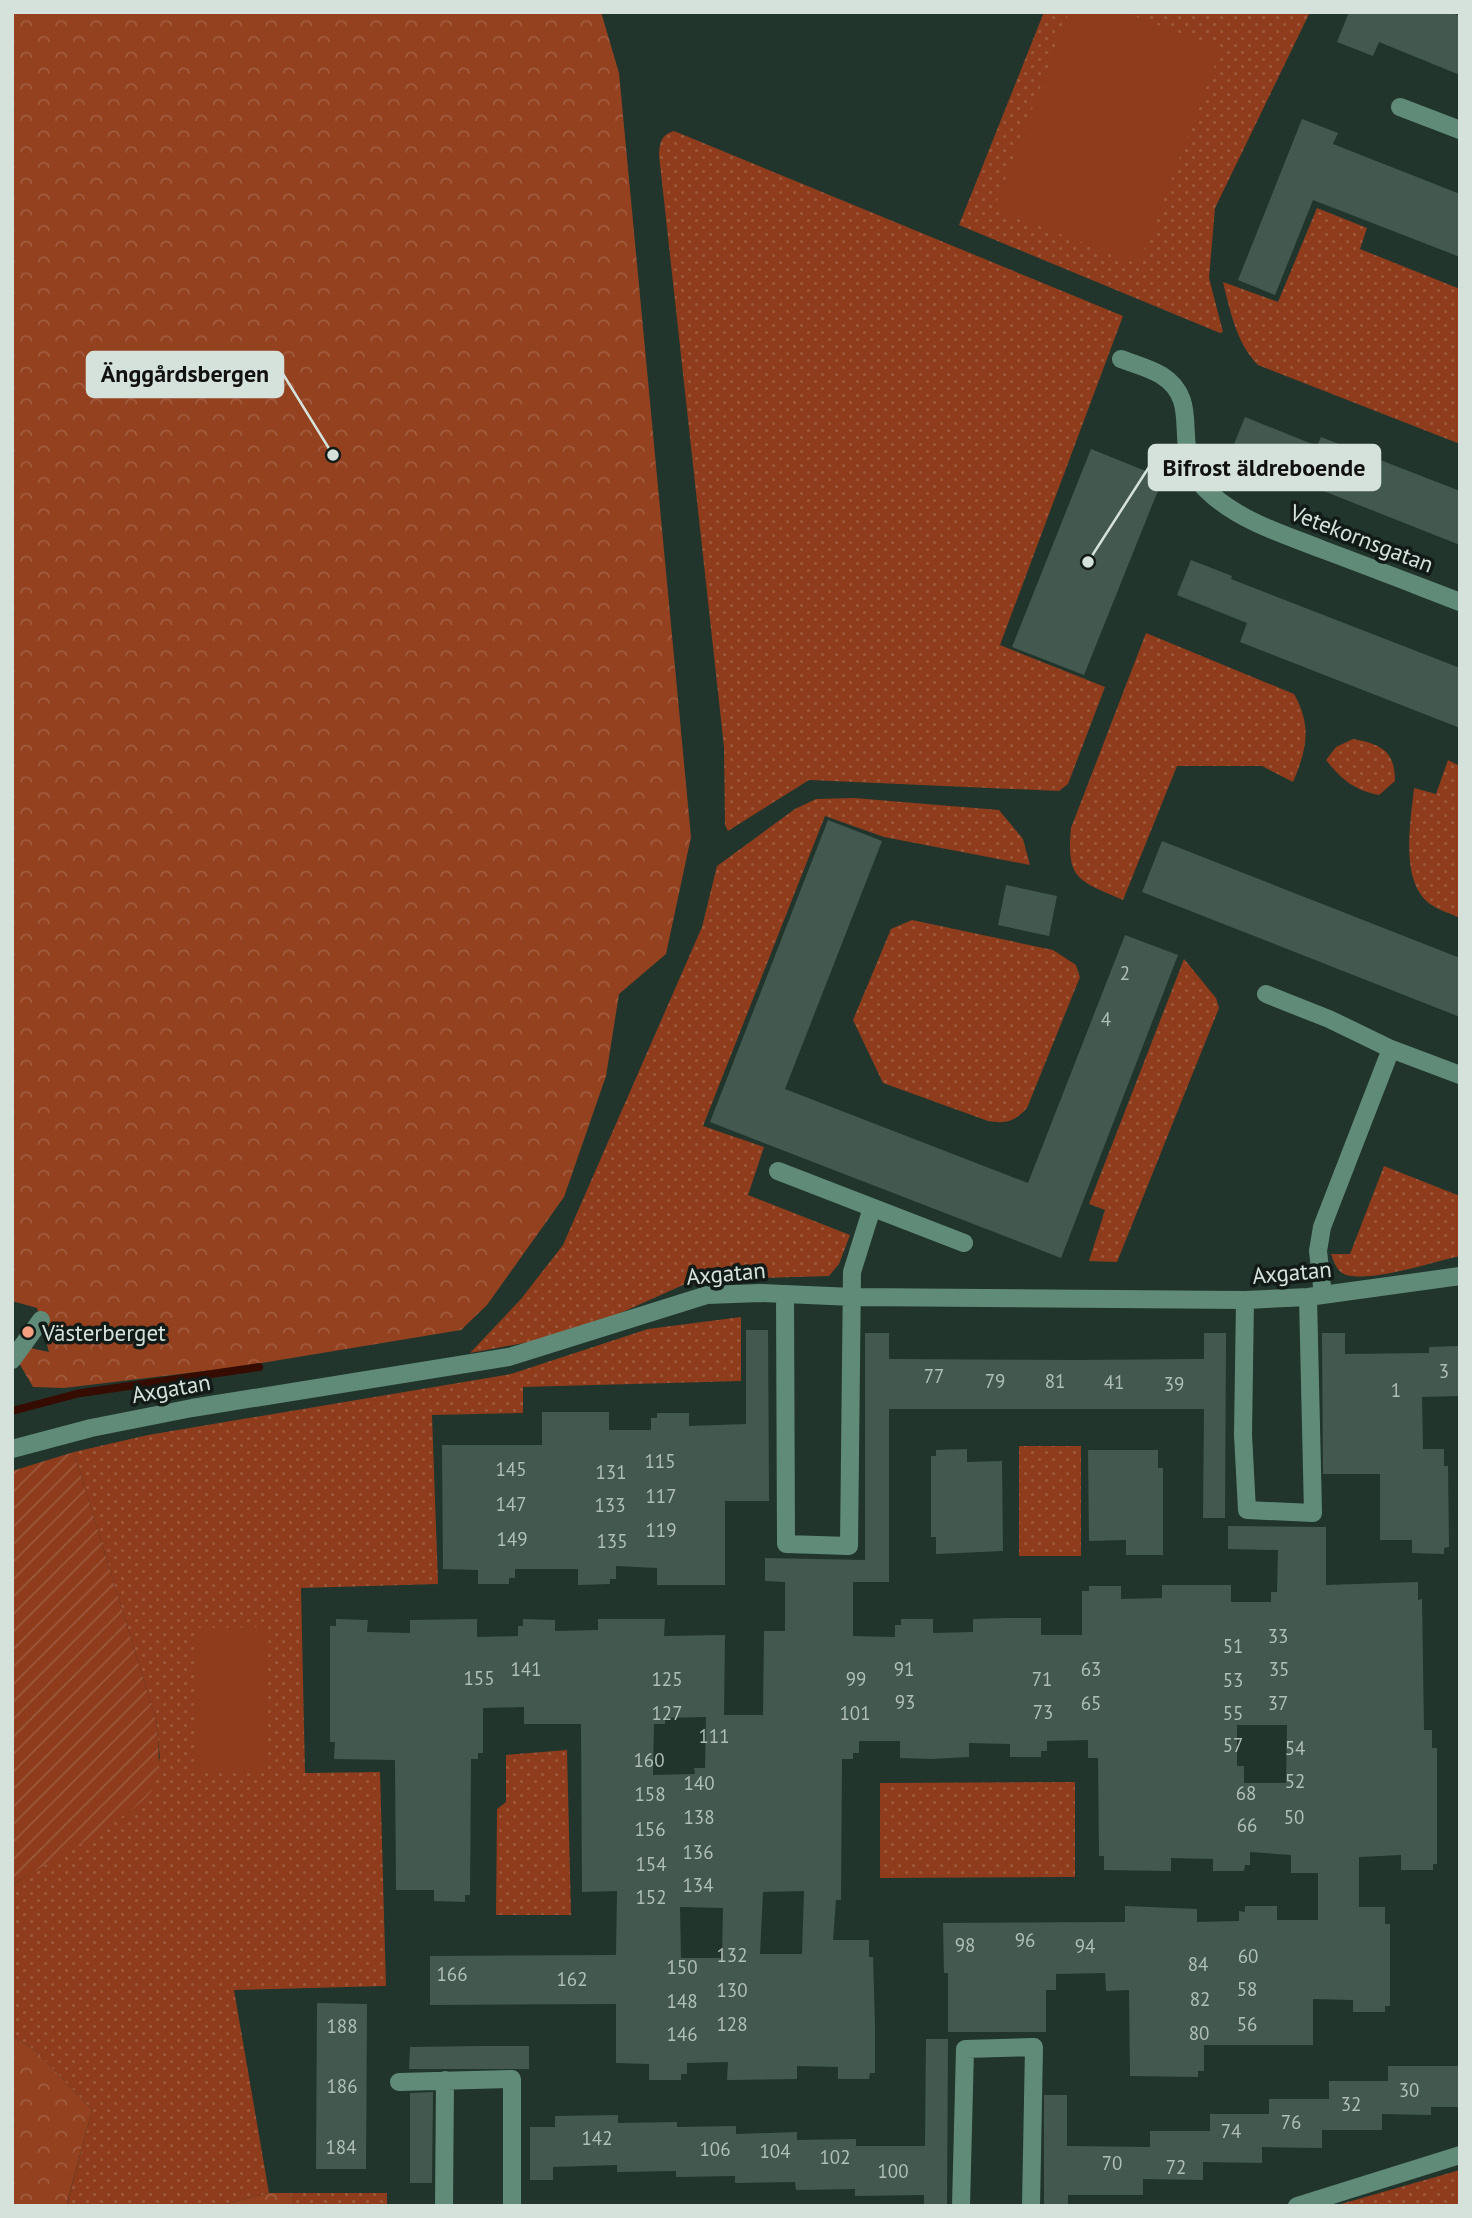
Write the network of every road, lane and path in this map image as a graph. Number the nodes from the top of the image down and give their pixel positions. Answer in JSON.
{"nodes":[{"id":1,"x":1400,"y":107,"type":"dead end"},
{"id":2,"x":1460,"y":130,"type":"edge"},
{"id":3,"x":1121,"y":359,"type":"dead end"},
{"id":4,"x":1460,"y":602,"type":"edge"},
{"id":5,"x":1266,"y":994,"type":"dead end"},
{"id":6,"x":1391,"y":1049,"type":"junction"},
{"id":7,"x":1460,"y":1075,"type":"edge"},
{"id":8,"x":778,"y":1171,"type":"dead end"},
{"id":9,"x":872,"y":1208,"type":"junction"},
{"id":10,"x":964,"y":1243,"type":"dead end"},
{"id":11,"x":1460,"y":1276,"type":"edge"},
{"id":12,"x":785,"y":1294,"type":"junction"},
{"id":13,"x":1316,"y":1296,"type":"junction"},
{"id":14,"x":853,"y":1297,"type":"junction"},
{"id":15,"x":1245,"y":1300,"type":"junction"},
{"id":16,"x":41,"y":1320,"type":"dead end"},
{"id":17,"x":12,"y":1360,"type":"edge"},
{"id":18,"x":12,"y":1449,"type":"edge"},
{"id":19,"x":445,"y":2080,"type":"junction"},
{"id":20,"x":399,"y":2082,"type":"dead end"},
{"id":21,"x":1460,"y":2155,"type":"edge"},
{"id":22,"x":444,"y":2206,"type":"edge"},
{"id":23,"x":512,"y":2206,"type":"edge"},
{"id":24,"x":961,"y":2206,"type":"edge"},
{"id":25,"x":1031,"y":2206,"type":"edge"},
{"id":26,"x":1297,"y":2206,"type":"edge"}],
"edges":[{"from":1,"to":2,"type":"street"},
{"from":3,"to":4,"type":"street","name":"Vetekornsgatan"},
{"from":5,"to":6,"type":"street"},
{"from":6,"to":7,"type":"street"},
{"from":6,"to":13,"type":"street"},
{"from":8,"to":9,"type":"street"},
{"from":9,"to":10,"type":"street"},
{"from":9,"to":14,"type":"street"},
{"from":11,"to":13,"type":"street","name":"Axgatan"},
{"from":12,"to":14,"type":"street","name":"Axgatan"},
{"from":12,"to":14,"type":"street"},
{"from":12,"to":18,"type":"street","name":"Axgatan"},
{"from":13,"to":15,"type":"street","name":"Axgatan"},
{"from":13,"to":15,"type":"street"},
{"from":14,"to":15,"type":"street","name":"Axgatan"},
{"from":16,"to":17,"type":"street"},
{"from":19,"to":20,"type":"street"},
{"from":19,"to":22,"type":"street"},
{"from":19,"to":23,"type":"street"},
{"from":21,"to":26,"type":"street"},
{"from":24,"to":25,"type":"street"}]}
